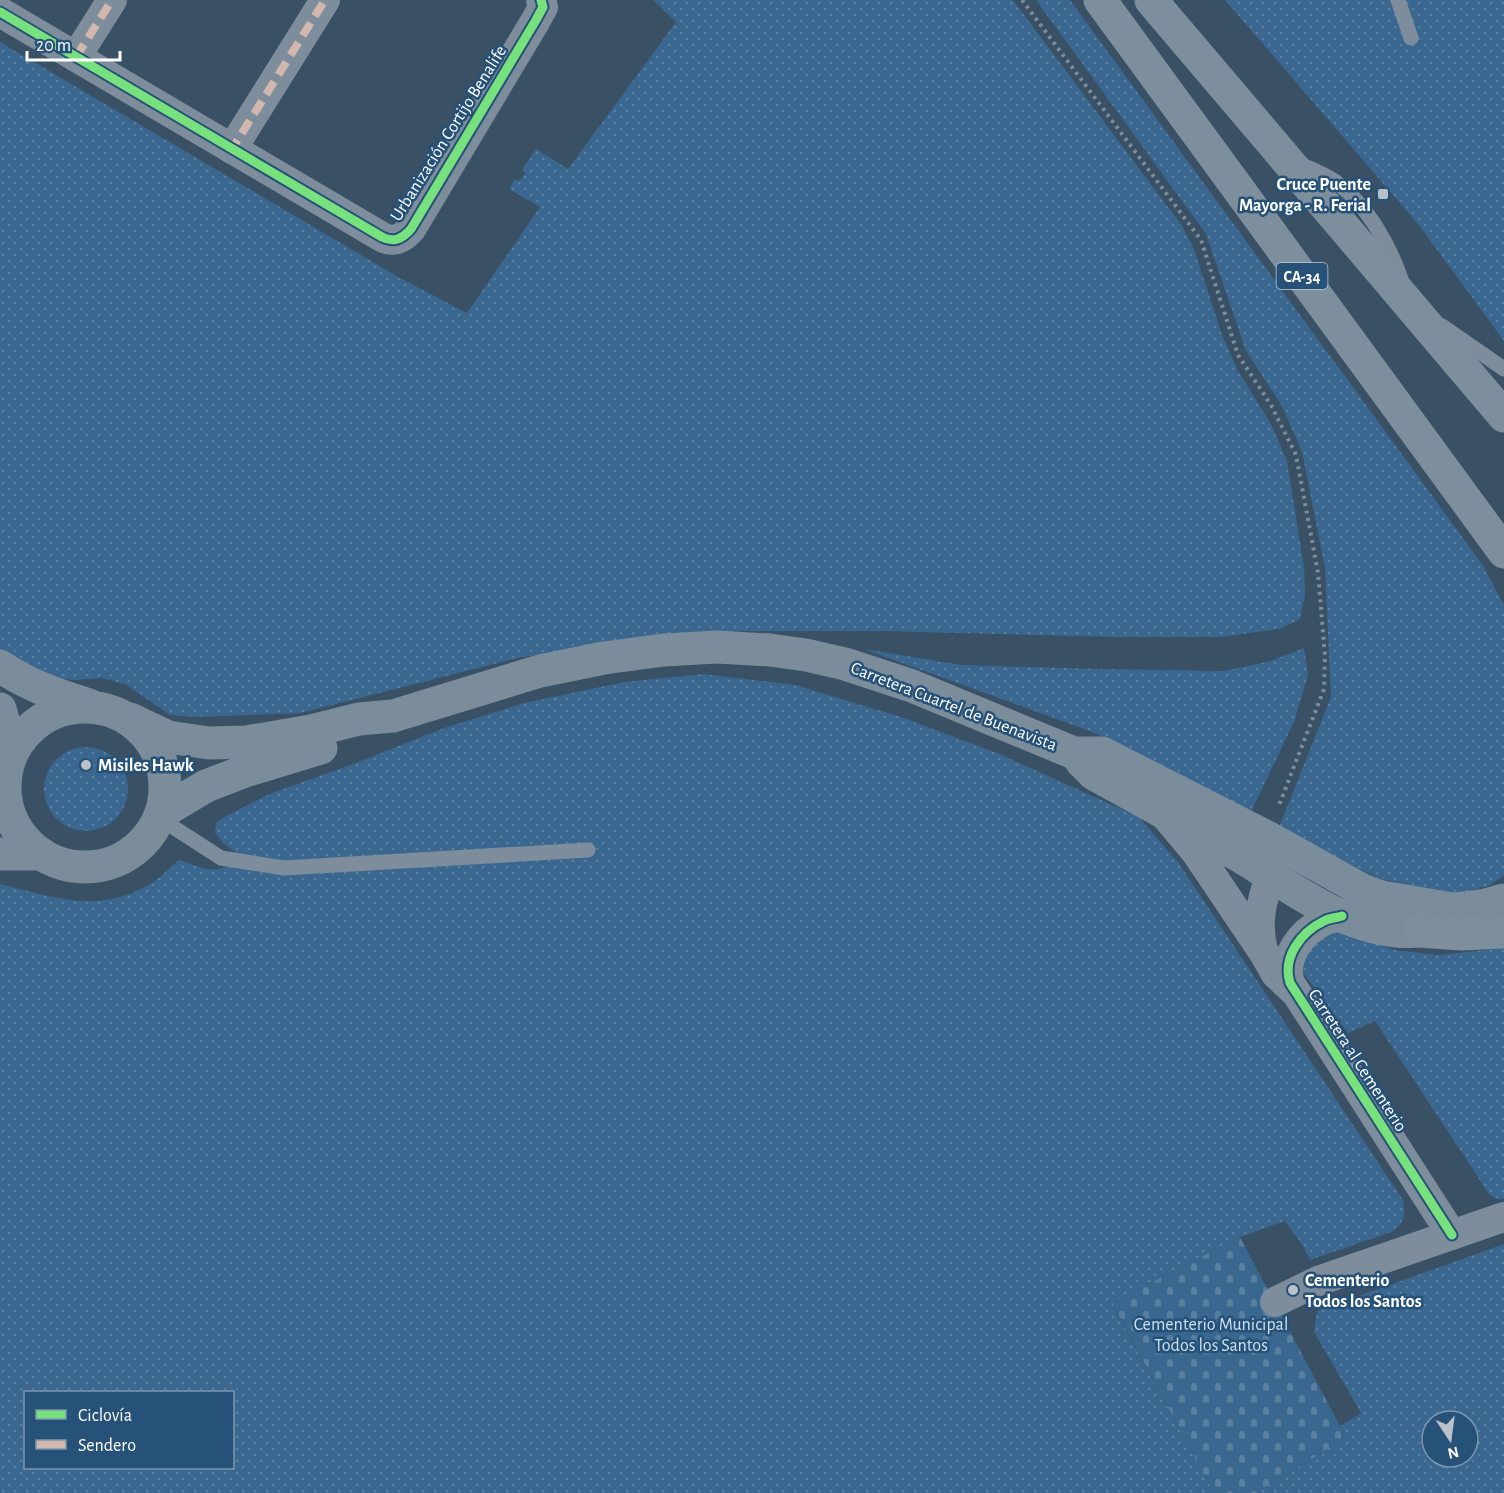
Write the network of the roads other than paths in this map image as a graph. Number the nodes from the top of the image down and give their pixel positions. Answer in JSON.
{"nodes":[{"id":1,"x":112,"y":0,"type":"edge"},
{"id":2,"x":325,"y":0,"type":"edge"},
{"id":3,"x":542,"y":0,"type":"edge"},
{"id":4,"x":1100,"y":0,"type":"edge"},
{"id":5,"x":1151,"y":0,"type":"edge"},
{"id":6,"x":1398,"y":0,"type":"edge"},
{"id":7,"x":0,"y":12,"type":"edge"},
{"id":8,"x":1411,"y":38,"type":"dead end"},
{"id":9,"x":76,"y":57,"type":"junction"},
{"id":10,"x":232,"y":149,"type":"junction"},
{"id":11,"x":1408,"y":303,"type":"junction"},
{"id":12,"x":1504,"y":369,"type":"edge"},
{"id":13,"x":1504,"y":416,"type":"edge"},
{"id":14,"x":1504,"y":552,"type":"edge"},
{"id":15,"x":0,"y":666,"type":"edge"},
{"id":16,"x":93,"y":706,"type":"junction"},
{"id":17,"x":0,"y":709,"type":"edge"},
{"id":18,"x":393,"y":716,"type":"junction"},
{"id":19,"x":130,"y":719,"type":"junction"},
{"id":20,"x":1074,"y":753,"type":"junction"},
{"id":21,"x":4,"y":785,"type":"edge"},
{"id":22,"x":1161,"y":811,"type":"junction"},
{"id":23,"x":160,"y":815,"type":"junction"},
{"id":24,"x":588,"y":850,"type":"dead end"},
{"id":25,"x":0,"y":854,"type":"edge"},
{"id":26,"x":41,"y":854,"type":"junction"},
{"id":27,"x":1270,"y":877,"type":"junction"},
{"id":28,"x":1504,"y":900,"type":"edge"},
{"id":29,"x":1452,"y":909,"type":"junction"},
{"id":30,"x":1342,"y":916,"type":"junction"},
{"id":31,"x":1504,"y":918,"type":"edge"},
{"id":32,"x":1419,"y":931,"type":"junction"},
{"id":33,"x":1504,"y":932,"type":"edge"},
{"id":34,"x":1264,"y":953,"type":"junction"},
{"id":35,"x":1293,"y":990,"type":"junction"},
{"id":36,"x":1504,"y":1217,"type":"edge"},
{"id":37,"x":1452,"y":1235,"type":"junction"},
{"id":38,"x":1275,"y":1302,"type":"dead end"}],
"edges":[{"from":1,"to":9,"type":"street"},
{"from":2,"to":10,"type":"street"},
{"from":3,"to":10,"type":"street","name":"Urbanización Cortijo Benalife"},
{"from":4,"to":14,"type":"highway","number":"CA-34"},
{"from":5,"to":11,"type":"highway"},
{"from":6,"to":8,"type":"lane"},
{"from":7,"to":9,"type":"street"},
{"from":9,"to":10,"type":"street"},
{"from":11,"to":12,"type":"lane"},
{"from":11,"to":13,"type":"highway"},
{"from":15,"to":16,"type":"main road"},
{"from":16,"to":19,"type":"main road"},
{"from":16,"to":21,"type":"main road"},
{"from":17,"to":21,"type":"main road"},
{"from":18,"to":19,"type":"main road","name":"Carretera Cuartel de Buenavista"},
{"from":18,"to":20,"type":"main road","name":"Carretera Cuartel de Buenavista"},
{"from":18,"to":23,"type":"main road"},
{"from":19,"to":23,"type":"main road"},
{"from":20,"to":22,"type":"main road"},
{"from":20,"to":29,"type":"main road"},
{"from":21,"to":26,"type":"main road"},
{"from":22,"to":27,"type":"main road"},
{"from":22,"to":34,"type":"street","name":"Carretera al Cementerio"},
{"from":23,"to":24,"type":"lane"},
{"from":23,"to":26,"type":"main road"},
{"from":25,"to":26,"type":"main road"},
{"from":27,"to":29,"type":"main road"},
{"from":27,"to":30,"type":"main road"},
{"from":27,"to":34,"type":"street","name":"Carretera al Cementerio"},
{"from":28,"to":29,"type":"main road"},
{"from":30,"to":32,"type":"main road"},
{"from":30,"to":35,"type":"street","name":"Carretera al Cementerio"},
{"from":31,"to":32,"type":"main road"},
{"from":32,"to":33,"type":"highway"},
{"from":34,"to":35,"type":"street","name":"Carretera al Cementerio"},
{"from":35,"to":37,"type":"street","name":"Carretera al Cementerio"},
{"from":36,"to":37,"type":"street"},
{"from":37,"to":38,"type":"street"}]}
